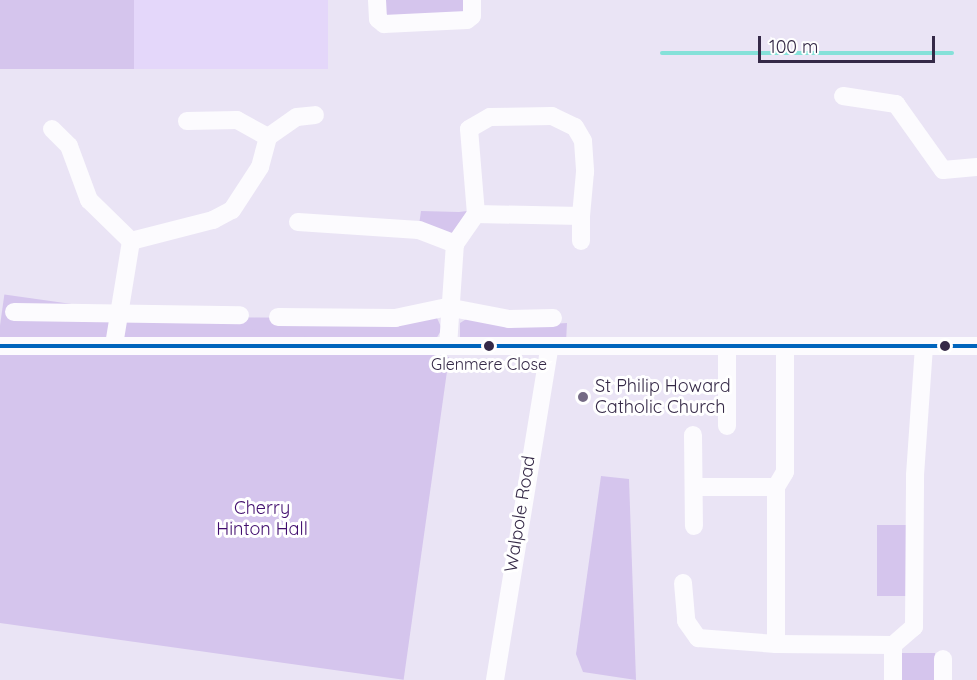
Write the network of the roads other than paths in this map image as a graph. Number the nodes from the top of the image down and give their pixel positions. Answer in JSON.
{"nodes":[{"id":1,"x":377,"y":0,"type":"edge"},
{"id":2,"x":472,"y":0,"type":"edge"},
{"id":3,"x":843,"y":96,"type":"dead end"},
{"id":4,"x":315,"y":115,"type":"dead end"},
{"id":5,"x":187,"y":121,"type":"dead end"},
{"id":6,"x":52,"y":129,"type":"dead end"},
{"id":7,"x":268,"y":137,"type":"junction"},
{"id":8,"x":977,"y":167,"type":"edge"},
{"id":9,"x":476,"y":214,"type":"junction"},
{"id":10,"x":573,"y":215,"type":"junction"},
{"id":11,"x":298,"y":222,"type":"dead end"},
{"id":12,"x":131,"y":241,"type":"junction"},
{"id":13,"x":581,"y":241,"type":"dead end"},
{"id":14,"x":455,"y":244,"type":"junction"},
{"id":15,"x":447,"y":307,"type":"junction"},
{"id":16,"x":118,"y":311,"type":"junction"},
{"id":17,"x":14,"y":312,"type":"dead end"},
{"id":18,"x":240,"y":315,"type":"dead end"},
{"id":19,"x":278,"y":318,"type":"dead end"},
{"id":20,"x":553,"y":318,"type":"dead end"},
{"id":21,"x":114,"y":345,"type":"junction"},
{"id":22,"x":0,"y":346,"type":"edge"},
{"id":23,"x":448,"y":346,"type":"junction"},
{"id":24,"x":924,"y":346,"type":"junction"},
{"id":25,"x":977,"y":346,"type":"edge"},
{"id":26,"x":785,"y":347,"type":"junction"},
{"id":27,"x":727,"y":348,"type":"junction"},
{"id":28,"x":549,"y":349,"type":"junction"},
{"id":29,"x":727,"y":426,"type":"dead end"},
{"id":30,"x":693,"y":435,"type":"dead end"},
{"id":31,"x":694,"y":487,"type":"junction"},
{"id":32,"x":776,"y":487,"type":"junction"},
{"id":33,"x":694,"y":526,"type":"dead end"},
{"id":34,"x":683,"y":583,"type":"dead end"},
{"id":35,"x":776,"y":644,"type":"junction"},
{"id":36,"x":893,"y":645,"type":"junction"},
{"id":37,"x":943,"y":659,"type":"dead end"},
{"id":38,"x":495,"y":680,"type":"edge"},
{"id":39,"x":893,"y":680,"type":"edge"},
{"id":40,"x":943,"y":680,"type":"edge"}],
"edges":[{"from":1,"to":2,"type":"street"},
{"from":3,"to":8,"type":"street"},
{"from":4,"to":7,"type":"street"},
{"from":5,"to":7,"type":"street"},
{"from":6,"to":12,"type":"street"},
{"from":7,"to":12,"type":"street"},
{"from":9,"to":10,"type":"street"},
{"from":9,"to":10,"type":"street"},
{"from":9,"to":14,"type":"street"},
{"from":10,"to":13,"type":"street"},
{"from":11,"to":14,"type":"street"},
{"from":12,"to":16,"type":"street"},
{"from":14,"to":15,"type":"street"},
{"from":15,"to":19,"type":"street"},
{"from":15,"to":20,"type":"street"},
{"from":15,"to":23,"type":"street"},
{"from":16,"to":17,"type":"street"},
{"from":16,"to":18,"type":"street"},
{"from":16,"to":21,"type":"street"},
{"from":21,"to":22,"type":"street"},
{"from":21,"to":23,"type":"street"},
{"from":23,"to":28,"type":"street"},
{"from":24,"to":25,"type":"street"},
{"from":24,"to":26,"type":"street"},
{"from":24,"to":36,"type":"street"},
{"from":26,"to":27,"type":"street"},
{"from":26,"to":32,"type":"street"},
{"from":27,"to":28,"type":"street"},
{"from":27,"to":29,"type":"street"},
{"from":28,"to":38,"type":"street","name":"Walpole Road"},
{"from":30,"to":31,"type":"street"},
{"from":31,"to":32,"type":"street"},
{"from":31,"to":33,"type":"street"},
{"from":32,"to":35,"type":"street"},
{"from":34,"to":35,"type":"street"},
{"from":35,"to":36,"type":"street"},
{"from":36,"to":39,"type":"street"},
{"from":37,"to":40,"type":"street"}]}
